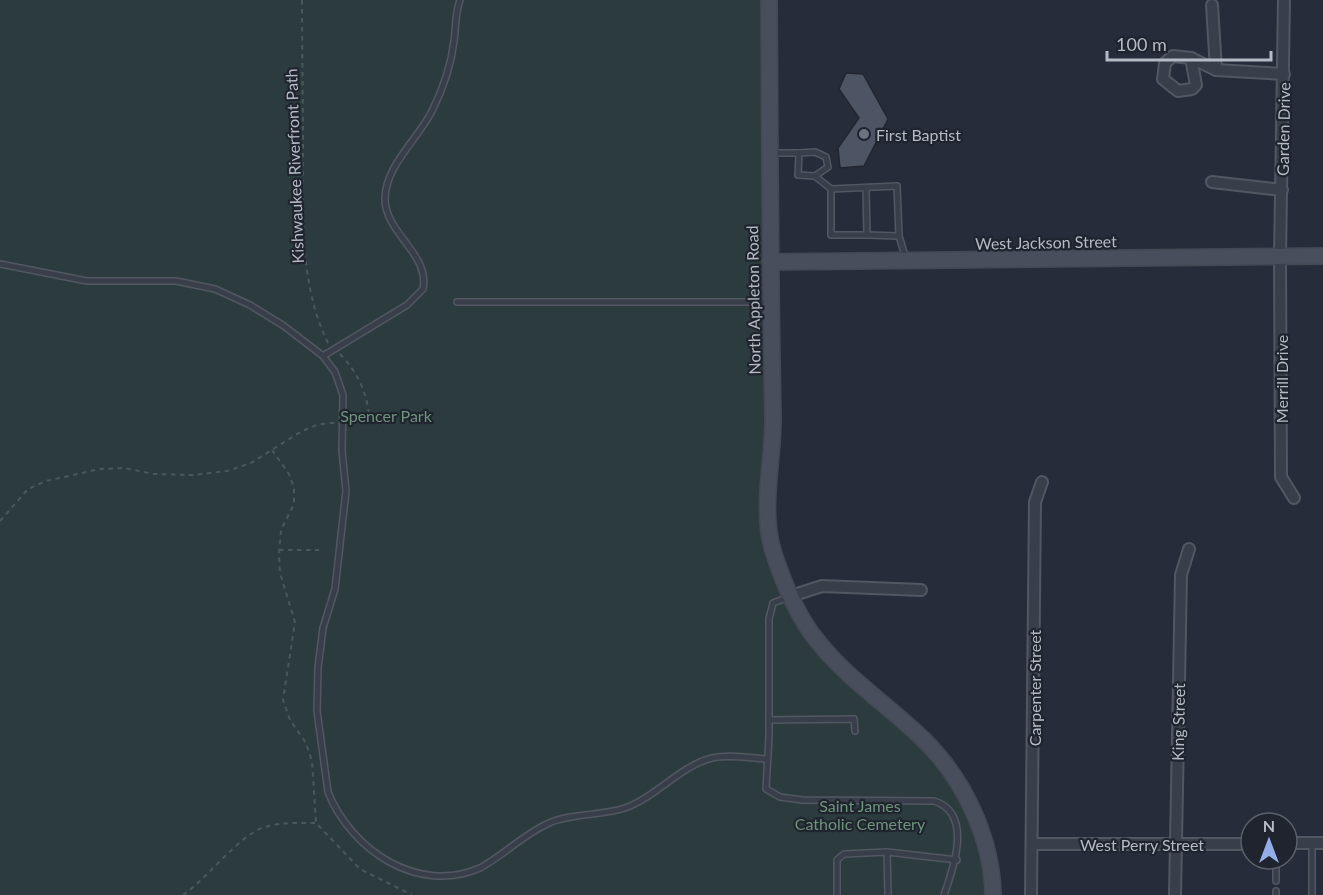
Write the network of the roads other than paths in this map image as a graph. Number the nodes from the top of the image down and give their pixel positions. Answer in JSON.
{"nodes":[{"id":1,"x":460,"y":0,"type":"edge"},
{"id":2,"x":769,"y":0,"type":"edge"},
{"id":3,"x":1201,"y":0,"type":"edge"},
{"id":4,"x":1284,"y":0,"type":"edge"},
{"id":5,"x":1213,"y":3,"type":"edge"},
{"id":6,"x":1191,"y":58,"type":"dead end"},
{"id":7,"x":1216,"y":70,"type":"junction"},
{"id":8,"x":1284,"y":74,"type":"junction"},
{"id":9,"x":770,"y":153,"type":"junction"},
{"id":10,"x":798,"y":153,"type":"junction"},
{"id":11,"x":814,"y":176,"type":"junction"},
{"id":12,"x":1212,"y":182,"type":"dead end"},
{"id":13,"x":831,"y":189,"type":"junction"},
{"id":14,"x":866,"y":189,"type":"junction"},
{"id":15,"x":1282,"y":190,"type":"junction"},
{"id":16,"x":867,"y":235,"type":"junction"},
{"id":17,"x":899,"y":236,"type":"junction"},
{"id":18,"x":1323,"y":256,"type":"edge"},
{"id":19,"x":1280,"y":257,"type":"junction"},
{"id":20,"x":906,"y":261,"type":"junction"},
{"id":21,"x":770,"y":262,"type":"junction"},
{"id":22,"x":0,"y":264,"type":"edge"},
{"id":23,"x":457,"y":302,"type":"dead end"},
{"id":24,"x":770,"y":302,"type":"junction"},
{"id":25,"x":322,"y":357,"type":"junction"},
{"id":26,"x":1042,"y":482,"type":"dead end"},
{"id":27,"x":1294,"y":498,"type":"dead end"},
{"id":28,"x":1189,"y":549,"type":"dead end"},
{"id":29,"x":921,"y":590,"type":"dead end"},
{"id":30,"x":791,"y":596,"type":"junction"},
{"id":31,"x":769,"y":720,"type":"junction"},
{"id":32,"x":855,"y":731,"type":"dead end"},
{"id":33,"x":766,"y":759,"type":"junction"},
{"id":34,"x":1299,"y":843,"type":"edge"},
{"id":35,"x":1317,"y":843,"type":"edge"},
{"id":36,"x":1033,"y":844,"type":"junction"},
{"id":37,"x":1239,"y":844,"type":"edge"},
{"id":38,"x":1175,"y":845,"type":"junction"},
{"id":39,"x":887,"y":852,"type":"junction"},
{"id":40,"x":957,"y":860,"type":"junction"},
{"id":41,"x":1276,"y":871,"type":"edge"},
{"id":42,"x":1276,"y":881,"type":"dead end"},
{"id":43,"x":837,"y":895,"type":"edge"},
{"id":44,"x":888,"y":895,"type":"edge"},
{"id":45,"x":944,"y":895,"type":"edge"},
{"id":46,"x":993,"y":895,"type":"edge"},
{"id":47,"x":1031,"y":895,"type":"edge"},
{"id":48,"x":1175,"y":895,"type":"edge"},
{"id":49,"x":1312,"y":895,"type":"edge"}],
"edges":[{"from":1,"to":25,"type":"lane"},
{"from":2,"to":9,"type":"main road","name":"North Appleton Road"},
{"from":3,"to":5,"type":"street"},
{"from":4,"to":8,"type":"street","name":"Garden Drive"},
{"from":5,"to":7,"type":"street"},
{"from":6,"to":7,"type":"street"},
{"from":7,"to":8,"type":"street"},
{"from":8,"to":15,"type":"street","name":"Garden Drive"},
{"from":9,"to":10,"type":"lane"},
{"from":9,"to":21,"type":"main road","name":"North Appleton Road"},
{"from":10,"to":11,"type":"lane"},
{"from":10,"to":11,"type":"lane"},
{"from":11,"to":13,"type":"lane"},
{"from":12,"to":15,"type":"street"},
{"from":13,"to":14,"type":"lane"},
{"from":13,"to":16,"type":"lane"},
{"from":14,"to":16,"type":"lane"},
{"from":14,"to":17,"type":"lane"},
{"from":15,"to":19,"type":"street","name":"Garden Drive"},
{"from":16,"to":17,"type":"lane"},
{"from":17,"to":20,"type":"lane"},
{"from":18,"to":19,"type":"main road","name":"West Jackson Street"},
{"from":19,"to":20,"type":"main road","name":"West Jackson Street"},
{"from":19,"to":27,"type":"street","name":"Merrill Drive"},
{"from":20,"to":21,"type":"main road","name":"West Jackson Street"},
{"from":21,"to":24,"type":"main road","name":"North Appleton Road"},
{"from":22,"to":25,"type":"lane"},
{"from":23,"to":24,"type":"lane"},
{"from":24,"to":30,"type":"main road","name":"North Appleton Road"},
{"from":25,"to":33,"type":"lane"},
{"from":26,"to":36,"type":"street","name":"Carpenter Street"},
{"from":28,"to":38,"type":"street","name":"King Street"},
{"from":29,"to":30,"type":"street"},
{"from":30,"to":31,"type":"lane"},
{"from":30,"to":46,"type":"main road","name":"North Appleton Road"},
{"from":31,"to":32,"type":"lane"},
{"from":31,"to":33,"type":"lane"},
{"from":33,"to":40,"type":"lane"},
{"from":34,"to":35,"type":"street"},
{"from":35,"to":49,"type":"lane"},
{"from":36,"to":38,"type":"street","name":"West Perry Street"},
{"from":36,"to":47,"type":"street","name":"Carpenter Street"},
{"from":37,"to":38,"type":"street","name":"West Perry Street"},
{"from":38,"to":48,"type":"street","name":"King Street"},
{"from":39,"to":40,"type":"lane"},
{"from":39,"to":43,"type":"lane"},
{"from":39,"to":44,"type":"lane"},
{"from":40,"to":45,"type":"lane"},
{"from":41,"to":42,"type":"lane"}]}
